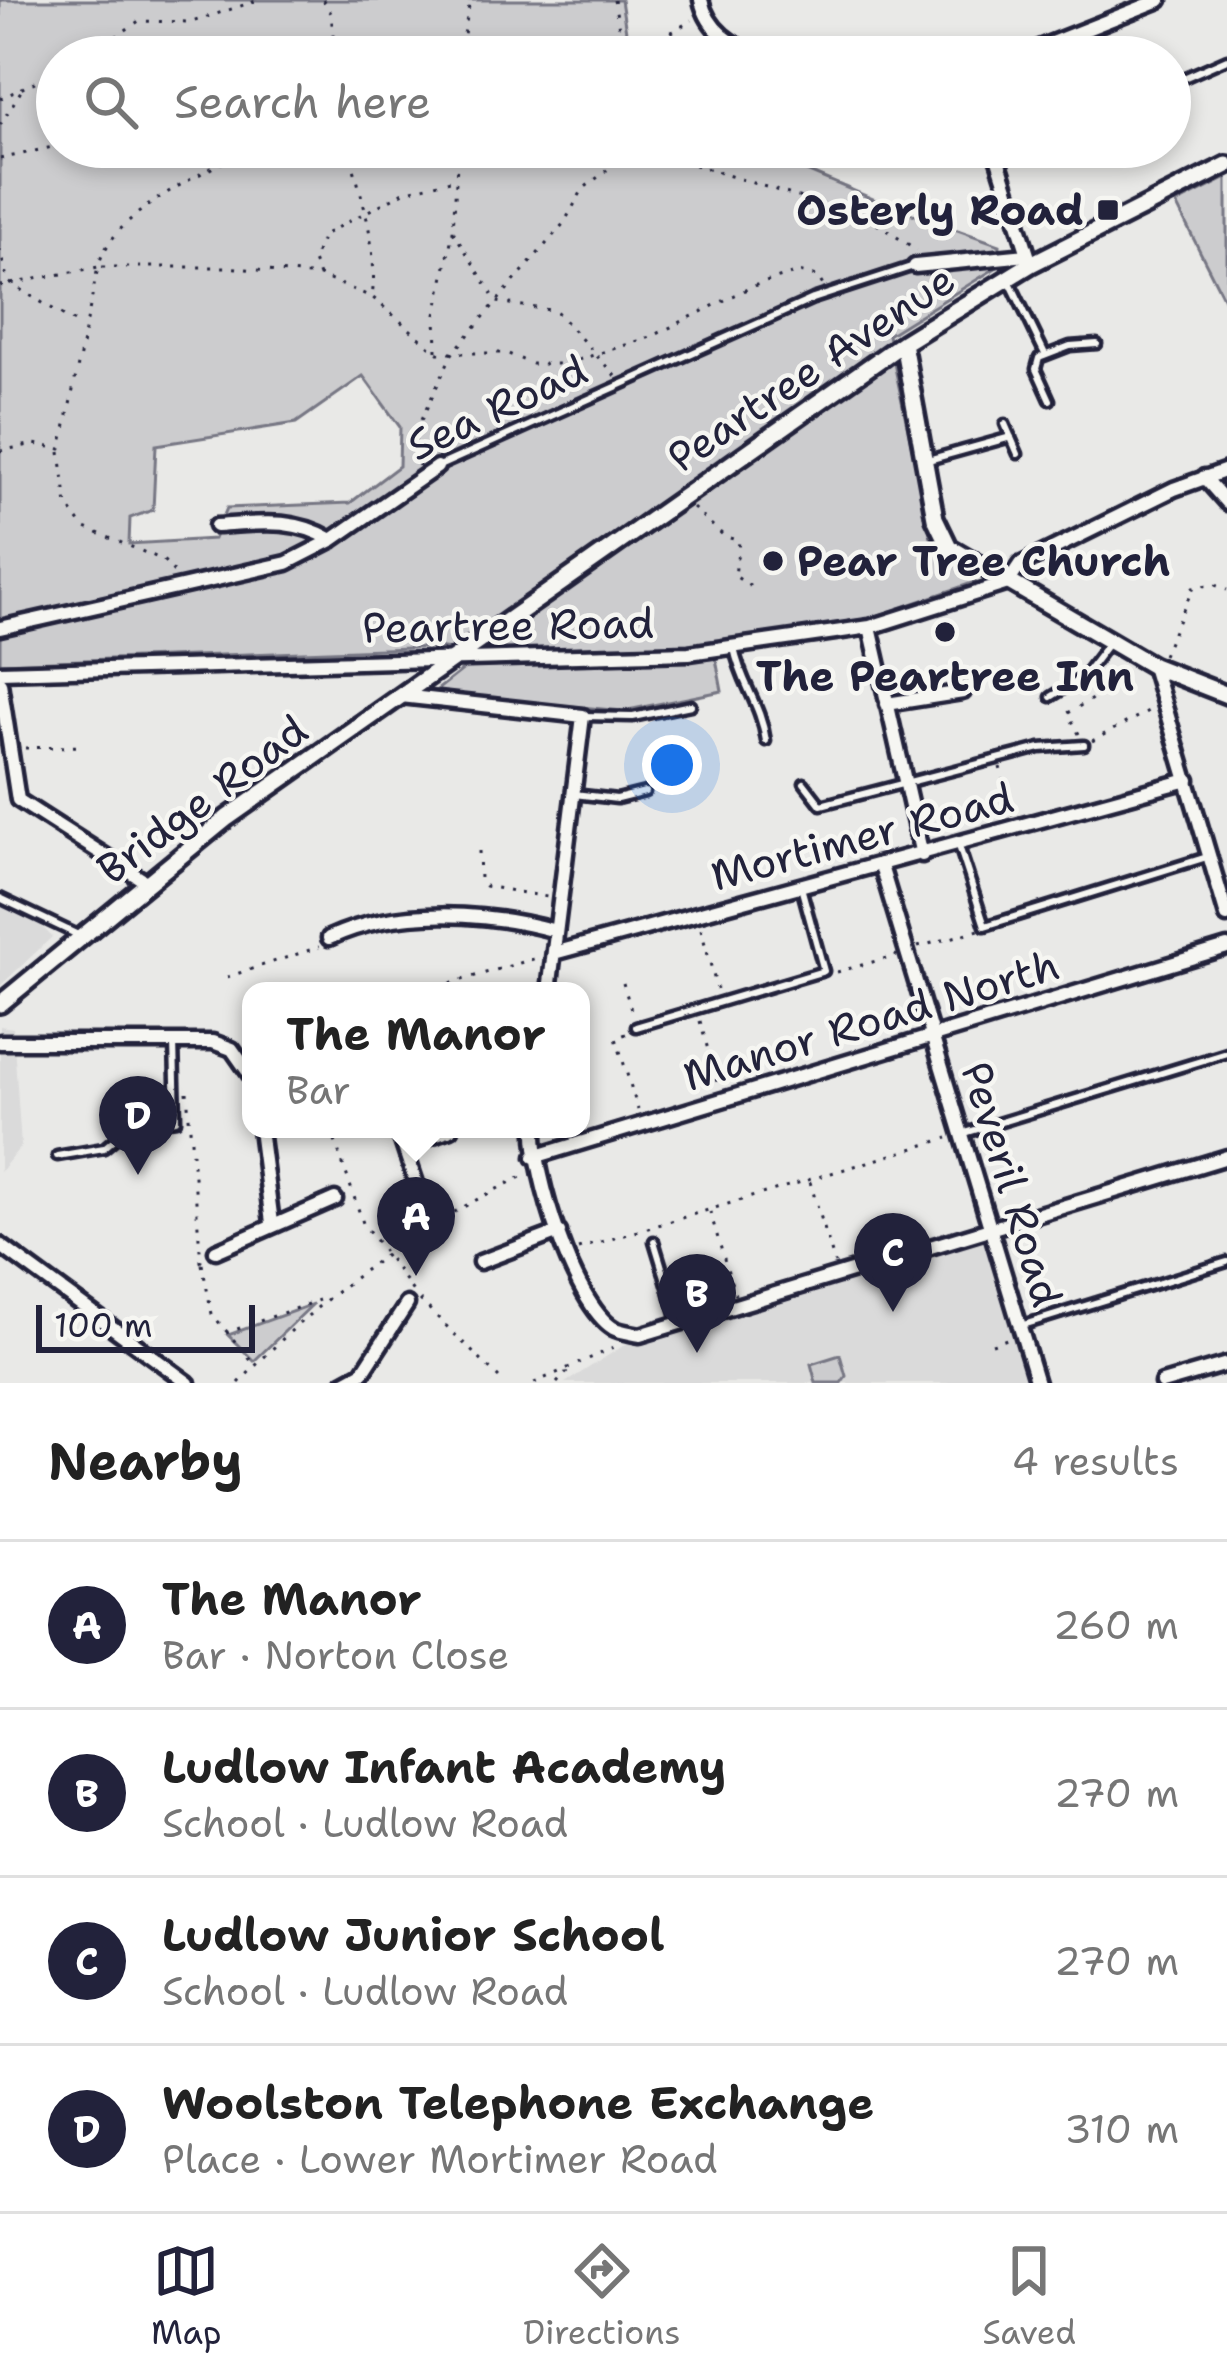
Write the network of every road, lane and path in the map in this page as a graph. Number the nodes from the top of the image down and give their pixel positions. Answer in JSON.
{"nodes":[{"id":1,"x":259,"y":0,"type":"edge"},
{"id":2,"x":323,"y":0,"type":"edge"},
{"id":3,"x":470,"y":0,"type":"edge"},
{"id":4,"x":614,"y":0,"type":"edge"},
{"id":5,"x":1160,"y":0,"type":"edge"},
{"id":6,"x":702,"y":6,"type":"edge"},
{"id":7,"x":117,"y":36,"type":"edge"},
{"id":8,"x":333,"y":36,"type":"edge"},
{"id":9,"x":464,"y":36,"type":"edge"},
{"id":10,"x":622,"y":36,"type":"edge"},
{"id":11,"x":658,"y":36,"type":"edge"},
{"id":12,"x":722,"y":36,"type":"edge"},
{"id":13,"x":1069,"y":36,"type":"edge"},
{"id":14,"x":1227,"y":59,"type":"edge"},
{"id":15,"x":1191,"y":74,"type":"edge"},
{"id":16,"x":36,"y":82,"type":"edge"},
{"id":17,"x":24,"y":88,"type":"junction"},
{"id":18,"x":0,"y":99,"type":"edge"},
{"id":19,"x":0,"y":125,"type":"edge"},
{"id":20,"x":36,"y":151,"type":"edge"},
{"id":21,"x":0,"y":160,"type":"edge"},
{"id":22,"x":1227,"y":165,"type":"edge"},
{"id":23,"x":216,"y":168,"type":"edge"},
{"id":24,"x":354,"y":168,"type":"edge"},
{"id":25,"x":457,"y":168,"type":"edge"},
{"id":26,"x":610,"y":168,"type":"edge"},
{"id":27,"x":704,"y":168,"type":"edge"},
{"id":28,"x":1000,"y":168,"type":"edge"},
{"id":29,"x":456,"y":179,"type":"junction"},
{"id":30,"x":365,"y":209,"type":"junction"},
{"id":31,"x":453,"y":231,"type":"junction"},
{"id":32,"x":0,"y":249,"type":"edge"},
{"id":33,"x":1029,"y":260,"type":"junction"},
{"id":34,"x":933,"y":262,"type":"junction"},
{"id":35,"x":915,"y":266,"type":"joint"},
{"id":36,"x":98,"y":267,"type":"junction"},
{"id":37,"x":319,"y":276,"type":"junction"},
{"id":38,"x":1008,"y":279,"type":"junction"},
{"id":39,"x":8,"y":282,"type":"junction"},
{"id":40,"x":0,"y":286,"type":"edge"},
{"id":41,"x":825,"y":295,"type":"junction"},
{"id":42,"x":372,"y":297,"type":"junction"},
{"id":43,"x":496,"y":302,"type":"junction"},
{"id":44,"x":82,"y":327,"type":"junction"},
{"id":45,"x":903,"y":343,"type":"junction"},
{"id":46,"x":1097,"y":344,"type":"dead end"},
{"id":47,"x":437,"y":353,"type":"junction"},
{"id":48,"x":452,"y":354,"type":"junction"},
{"id":49,"x":1045,"y":354,"type":"junction"},
{"id":50,"x":593,"y":357,"type":"junction"},
{"id":51,"x":621,"y":385,"type":"junction"},
{"id":52,"x":1050,"y":400,"type":"dead end"},
{"id":53,"x":1005,"y":424,"type":"dead end"},
{"id":54,"x":1011,"y":437,"type":"junction"},
{"id":55,"x":61,"y":449,"type":"junction"},
{"id":56,"x":0,"y":451,"type":"edge"},
{"id":57,"x":1018,"y":454,"type":"dead end"},
{"id":58,"x":924,"y":461,"type":"junction"},
{"id":59,"x":437,"y":467,"type":"joint"},
{"id":60,"x":1227,"y":470,"type":"edge"},
{"id":61,"x":420,"y":476,"type":"junction"},
{"id":62,"x":1204,"y":477,"type":"junction"},
{"id":63,"x":685,"y":496,"type":"junction"},
{"id":64,"x":1227,"y":503,"type":"edge"},
{"id":65,"x":216,"y":526,"type":"dead end"},
{"id":66,"x":332,"y":540,"type":"junction"},
{"id":67,"x":1008,"y":583,"type":"junction"},
{"id":68,"x":189,"y":587,"type":"junction"},
{"id":69,"x":1227,"y":590,"type":"edge"},
{"id":70,"x":757,"y":591,"type":"dead end"},
{"id":71,"x":870,"y":627,"type":"junction"},
{"id":72,"x":0,"y":628,"type":"edge"},
{"id":73,"x":1109,"y":641,"type":"junction"},
{"id":74,"x":734,"y":648,"type":"junction"},
{"id":75,"x":1132,"y":653,"type":"junction"},
{"id":76,"x":453,"y":660,"type":"junction"},
{"id":77,"x":1156,"y":667,"type":"junction"},
{"id":78,"x":0,"y":672,"type":"edge"},
{"id":79,"x":0,"y":683,"type":"edge"},
{"id":80,"x":963,"y":692,"type":"dead end"},
{"id":81,"x":1227,"y":695,"type":"edge"},
{"id":82,"x":401,"y":696,"type":"junction"},
{"id":83,"x":1052,"y":697,"type":"dead end"},
{"id":84,"x":1164,"y":702,"type":"junction"},
{"id":85,"x":886,"y":704,"type":"junction"},
{"id":86,"x":691,"y":705,"type":"dead end"},
{"id":87,"x":583,"y":716,"type":"junction"},
{"id":88,"x":766,"y":741,"type":"dead end"},
{"id":89,"x":83,"y":746,"type":"dead end"},
{"id":90,"x":1084,"y":746,"type":"junction"},
{"id":91,"x":11,"y":748,"type":"junction"},
{"id":92,"x":998,"y":759,"type":"junction"},
{"id":93,"x":1188,"y":780,"type":"junction"},
{"id":94,"x":804,"y":783,"type":"dead end"},
{"id":95,"x":904,"y":783,"type":"junction"},
{"id":96,"x":645,"y":792,"type":"dead end"},
{"id":97,"x":574,"y":794,"type":"junction"},
{"id":98,"x":1016,"y":829,"type":"junction"},
{"id":99,"x":959,"y":845,"type":"junction"},
{"id":100,"x":478,"y":851,"type":"dead end"},
{"id":101,"x":922,"y":855,"type":"junction"},
{"id":102,"x":1210,"y":856,"type":"junction"},
{"id":103,"x":881,"y":866,"type":"junction"},
{"id":104,"x":146,"y":882,"type":"junction"},
{"id":105,"x":801,"y":887,"type":"junction"},
{"id":106,"x":0,"y":898,"type":"edge"},
{"id":107,"x":561,"y":898,"type":"junction"},
{"id":108,"x":698,"y":915,"type":"junction"},
{"id":109,"x":1227,"y":916,"type":"edge"},
{"id":110,"x":985,"y":926,"type":"junction"},
{"id":111,"x":556,"y":931,"type":"junction"},
{"id":112,"x":81,"y":937,"type":"junction"},
{"id":113,"x":329,"y":938,"type":"joint"},
{"id":114,"x":1227,"y":947,"type":"edge"},
{"id":115,"x":907,"y":951,"type":"junction"},
{"id":116,"x":554,"y":953,"type":"junction"},
{"id":117,"x":824,"y":971,"type":"junction"},
{"id":118,"x":227,"y":977,"type":"dead end"},
{"id":119,"x":455,"y":982,"type":"edge"},
{"id":120,"x":550,"y":982,"type":"edge"},
{"id":121,"x":623,"y":983,"type":"dead end"},
{"id":122,"x":720,"y":1002,"type":"junction"},
{"id":123,"x":0,"y":1004,"type":"edge"},
{"id":124,"x":696,"y":1009,"type":"junction"},
{"id":125,"x":636,"y":1028,"type":"junction"},
{"id":126,"x":933,"y":1035,"type":"junction"},
{"id":127,"x":0,"y":1042,"type":"edge"},
{"id":128,"x":174,"y":1042,"type":"junction"},
{"id":129,"x":1227,"y":1053,"type":"edge"},
{"id":130,"x":242,"y":1063,"type":"edge"},
{"id":131,"x":186,"y":1085,"type":"dead end"},
{"id":132,"x":722,"y":1100,"type":"junction"},
{"id":133,"x":643,"y":1124,"type":"junction"},
{"id":134,"x":962,"y":1135,"type":"junction"},
{"id":135,"x":261,"y":1138,"type":"edge"},
{"id":136,"x":334,"y":1138,"type":"edge"},
{"id":137,"x":401,"y":1138,"type":"edge"},
{"id":138,"x":425,"y":1138,"type":"edge"},
{"id":139,"x":535,"y":1138,"type":"edge"},
{"id":140,"x":404,"y":1145,"type":"junction"},
{"id":141,"x":57,"y":1156,"type":"dead end"},
{"id":142,"x":1227,"y":1157,"type":"edge"},
{"id":143,"x":536,"y":1163,"type":"junction"},
{"id":144,"x":810,"y":1180,"type":"junction"},
{"id":145,"x":417,"y":1186,"type":"dead end"},
{"id":146,"x":335,"y":1199,"type":"dead end"},
{"id":147,"x":710,"y":1210,"type":"junction"},
{"id":148,"x":272,"y":1223,"type":"junction"},
{"id":149,"x":989,"y":1228,"type":"junction"},
{"id":150,"x":559,"y":1232,"type":"junction"},
{"id":151,"x":654,"y":1241,"type":"dead end"},
{"id":152,"x":2,"y":1251,"type":"edge"},
{"id":153,"x":216,"y":1251,"type":"joint"},
{"id":154,"x":568,"y":1252,"type":"junction"},
{"id":155,"x":383,"y":1258,"type":"junction"},
{"id":156,"x":201,"y":1262,"type":"junction"},
{"id":157,"x":480,"y":1262,"type":"dead end"},
{"id":158,"x":1227,"y":1262,"type":"edge"},
{"id":159,"x":838,"y":1275,"type":"junction"},
{"id":160,"x":321,"y":1299,"type":"junction"},
{"id":161,"x":407,"y":1304,"type":"dead end"},
{"id":162,"x":738,"y":1306,"type":"junction"},
{"id":163,"x":679,"y":1324,"type":"junction"},
{"id":164,"x":1022,"y":1330,"type":"junction"},
{"id":165,"x":224,"y":1333,"type":"junction"},
{"id":166,"x":640,"y":1335,"type":"junction"},
{"id":167,"x":992,"y":1344,"type":"dead end"},
{"id":168,"x":1227,"y":1364,"type":"edge"},
{"id":169,"x":255,"y":1366,"type":"junction"},
{"id":170,"x":571,"y":1367,"type":"junction"},
{"id":171,"x":363,"y":1372,"type":"junction"},
{"id":172,"x":188,"y":1383,"type":"edge"},
{"id":173,"x":239,"y":1383,"type":"edge"},
{"id":174,"x":343,"y":1383,"type":"edge"},
{"id":175,"x":380,"y":1383,"type":"edge"},
{"id":176,"x":504,"y":1383,"type":"edge"},
{"id":177,"x":534,"y":1383,"type":"edge"},
{"id":178,"x":557,"y":1383,"type":"edge"},
{"id":179,"x":1037,"y":1383,"type":"edge"},
{"id":180,"x":1162,"y":1383,"type":"edge"}],
"edges":[{"from":1,"to":7,"type":"path"},
{"from":2,"to":8,"type":"path"},
{"from":3,"to":9,"type":"path"},
{"from":4,"to":10,"type":"path"},
{"from":5,"to":13,"type":"street"},
{"from":6,"to":11,"type":"path"},
{"from":6,"to":12,"type":"street"},
{"from":14,"to":15,"type":"lane"},
{"from":16,"to":17,"type":"path"},
{"from":17,"to":18,"type":"path"},
{"from":17,"to":19,"type":"path"},
{"from":20,"to":21,"type":"path"},
{"from":22,"to":33,"type":"street","name":"Peartree Avenue"},
{"from":23,"to":36,"type":"path"},
{"from":24,"to":30,"type":"path"},
{"from":25,"to":29,"type":"path"},
{"from":26,"to":43,"type":"path"},
{"from":27,"to":34,"type":"path"},
{"from":28,"to":33,"type":"street"},
{"from":29,"to":30,"type":"path"},
{"from":29,"to":31,"type":"path"},
{"from":30,"to":37,"type":"path"},
{"from":30,"to":42,"type":"path"},
{"from":31,"to":43,"type":"path"},
{"from":31,"to":47,"type":"path"},
{"from":32,"to":39,"type":"path"},
{"from":33,"to":34,"type":"street","name":"Sea Road"},
{"from":33,"to":38,"type":"street","name":"Peartree Avenue"},
{"from":34,"to":35,"type":"street","name":"Sea Road"},
{"from":35,"to":41,"type":"lane","name":"Sea Road"},
{"from":36,"to":37,"type":"path"},
{"from":36,"to":39,"type":"path"},
{"from":36,"to":44,"type":"path"},
{"from":37,"to":42,"type":"path"},
{"from":38,"to":45,"type":"street","name":"Peartree Avenue"},
{"from":38,"to":49,"type":"lane"},
{"from":39,"to":40,"type":"path"},
{"from":39,"to":44,"type":"path"},
{"from":41,"to":50,"type":"path"},
{"from":41,"to":51,"type":"lane","name":"Sea Road"},
{"from":42,"to":47,"type":"path"},
{"from":43,"to":48,"type":"path"},
{"from":43,"to":50,"type":"path"},
{"from":44,"to":55,"type":"path"},
{"from":45,"to":58,"type":"street"},
{"from":45,"to":63,"type":"street","name":"Peartree Avenue"},
{"from":46,"to":49,"type":"lane"},
{"from":47,"to":48,"type":"path"},
{"from":48,"to":50,"type":"path"},
{"from":48,"to":61,"type":"path"},
{"from":49,"to":52,"type":"lane"},
{"from":50,"to":51,"type":"path"},
{"from":51,"to":59,"type":"lane","name":"Sea Road"},
{"from":53,"to":54,"type":"lane"},
{"from":54,"to":57,"type":"lane"},
{"from":54,"to":58,"type":"lane"},
{"from":55,"to":56,"type":"path"},
{"from":55,"to":68,"type":"path"},
{"from":58,"to":67,"type":"street"},
{"from":59,"to":61,"type":"street","name":"Sea Road"},
{"from":60,"to":62,"type":"street","name":"Peartree Road"},
{"from":61,"to":66,"type":"street","name":"Sea Road"},
{"from":62,"to":64,"type":"street"},
{"from":62,"to":67,"type":"street","name":"Peartree Road"},
{"from":63,"to":70,"type":"path"},
{"from":63,"to":76,"type":"street","name":"Peartree Avenue"},
{"from":65,"to":66,"type":"street"},
{"from":66,"to":68,"type":"street","name":"Sea Road"},
{"from":67,"to":71,"type":"street","name":"Peartree Road"},
{"from":67,"to":73,"type":"street"},
{"from":68,"to":72,"type":"street","name":"Sea Road"},
{"from":69,"to":77,"type":"path"},
{"from":71,"to":74,"type":"street","name":"Peartree Road"},
{"from":71,"to":85,"type":"street"},
{"from":73,"to":75,"type":"street"},
{"from":73,"to":83,"type":"lane"},
{"from":74,"to":76,"type":"street","name":"Peartree Road"},
{"from":74,"to":88,"type":"lane"},
{"from":75,"to":77,"type":"street"},
{"from":75,"to":90,"type":"path"},
{"from":76,"to":78,"type":"street","name":"Peartree Road"},
{"from":76,"to":82,"type":"street","name":"Bridge Road"},
{"from":77,"to":81,"type":"street"},
{"from":77,"to":84,"type":"street"},
{"from":79,"to":91,"type":"street"},
{"from":80,"to":85,"type":"street"},
{"from":82,"to":87,"type":"street"},
{"from":82,"to":104,"type":"street","name":"Bridge Road"},
{"from":84,"to":90,"type":"path"},
{"from":84,"to":93,"type":"street"},
{"from":85,"to":95,"type":"street"},
{"from":86,"to":87,"type":"lane"},
{"from":87,"to":97,"type":"street"},
{"from":89,"to":91,"type":"path"},
{"from":90,"to":92,"type":"lane"},
{"from":91,"to":104,"type":"street"},
{"from":92,"to":95,"type":"lane"},
{"from":92,"to":98,"type":"path"},
{"from":93,"to":98,"type":"street","name":"Mortimer Road"},
{"from":93,"to":102,"type":"street"},
{"from":94,"to":95,"type":"lane"},
{"from":95,"to":101,"type":"street"},
{"from":96,"to":97,"type":"lane"},
{"from":97,"to":107,"type":"street"},
{"from":98,"to":99,"type":"street","name":"Mortimer Road"},
{"from":99,"to":101,"type":"street","name":"Mortimer Road"},
{"from":99,"to":110,"type":"lane"},
{"from":100,"to":107,"type":"path"},
{"from":101,"to":103,"type":"street","name":"Mortimer Road"},
{"from":102,"to":109,"type":"street"},
{"from":102,"to":110,"type":"lane"},
{"from":103,"to":105,"type":"street","name":"Mortimer Road"},
{"from":103,"to":115,"type":"street","name":"Peveril Road"},
{"from":104,"to":112,"type":"street","name":"Bridge Road"},
{"from":105,"to":108,"type":"street","name":"Mortimer Road"},
{"from":105,"to":117,"type":"lane"},
{"from":106,"to":112,"type":"lane"},
{"from":107,"to":111,"type":"street"},
{"from":108,"to":116,"type":"street","name":"Mortimer Road"},
{"from":108,"to":122,"type":"path"},
{"from":110,"to":115,"type":"path"},
{"from":111,"to":113,"type":"street"},
{"from":111,"to":116,"type":"street"},
{"from":112,"to":123,"type":"street","name":"Bridge Road"},
{"from":113,"to":118,"type":"path"},
{"from":114,"to":126,"type":"street","name":"Manor Road North"},
{"from":115,"to":117,"type":"path"},
{"from":115,"to":126,"type":"street","name":"Peveril Road"},
{"from":116,"to":119,"type":"path"},
{"from":116,"to":120,"type":"street"},
{"from":117,"to":122,"type":"lane"},
{"from":121,"to":125,"type":"path"},
{"from":122,"to":124,"type":"lane"},
{"from":124,"to":125,"type":"lane"},
{"from":124,"to":132,"type":"path"},
{"from":125,"to":133,"type":"path"},
{"from":126,"to":132,"type":"street","name":"Manor Road North"},
{"from":126,"to":134,"type":"street","name":"Peveril Road"},
{"from":127,"to":128,"type":"street"},
{"from":128,"to":130,"type":"street"},
{"from":128,"to":141,"type":"lane"},
{"from":129,"to":134,"type":"lane"},
{"from":131,"to":156,"type":"path"},
{"from":132,"to":133,"type":"street","name":"Manor Road North"},
{"from":133,"to":143,"type":"street","name":"Manor Road North"},
{"from":134,"to":144,"type":"path"},
{"from":134,"to":149,"type":"street","name":"Peveril Road"},
{"from":135,"to":148,"type":"street"},
{"from":136,"to":155,"type":"path"},
{"from":137,"to":140,"type":"street"},
{"from":138,"to":140,"type":"street"},
{"from":139,"to":143,"type":"street"},
{"from":140,"to":145,"type":"street"},
{"from":142,"to":149,"type":"street"},
{"from":143,"to":150,"type":"street"},
{"from":143,"to":155,"type":"path"},
{"from":144,"to":147,"type":"path"},
{"from":144,"to":159,"type":"path"},
{"from":146,"to":148,"type":"street"},
{"from":147,"to":154,"type":"path"},
{"from":147,"to":162,"type":"path"},
{"from":148,"to":153,"type":"street"},
{"from":149,"to":159,"type":"street"},
{"from":149,"to":164,"type":"street","name":"Peveril Road"},
{"from":150,"to":154,"type":"street"},
{"from":150,"to":157,"type":"street"},
{"from":151,"to":163,"type":"lane"},
{"from":152,"to":172,"type":"street"},
{"from":153,"to":156,"type":"path"},
{"from":154,"to":166,"type":"street"},
{"from":155,"to":160,"type":"path"},
{"from":155,"to":176,"type":"path"},
{"from":156,"to":165,"type":"path"},
{"from":158,"to":164,"type":"lane"},
{"from":159,"to":162,"type":"street"},
{"from":160,"to":165,"type":"path"},
{"from":160,"to":169,"type":"path"},
{"from":161,"to":171,"type":"street"},
{"from":162,"to":163,"type":"street"},
{"from":163,"to":166,"type":"street"},
{"from":164,"to":167,"type":"path"},
{"from":164,"to":179,"type":"street","name":"Peveril Road"},
{"from":165,"to":169,"type":"path"},
{"from":166,"to":170,"type":"path"},
{"from":168,"to":180,"type":"street"},
{"from":169,"to":173,"type":"path"},
{"from":170,"to":177,"type":"path"},
{"from":170,"to":178,"type":"path"},
{"from":171,"to":174,"type":"street"},
{"from":171,"to":175,"type":"street"}]}
